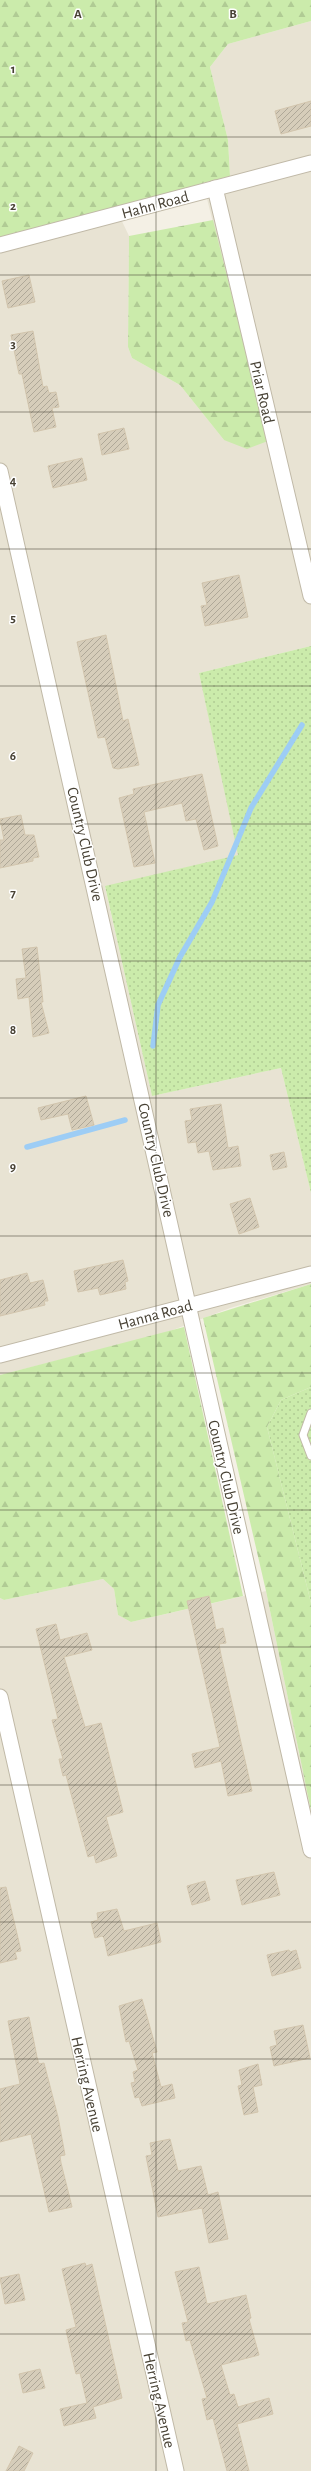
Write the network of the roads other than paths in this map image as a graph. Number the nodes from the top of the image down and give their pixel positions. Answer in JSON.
{"nodes":[{"id":1,"x":311,"y":163,"type":"edge"},
{"id":2,"x":215,"y":188,"type":"junction"},
{"id":3,"x":0,"y":245,"type":"edge"},
{"id":4,"x":0,"y":471,"type":"edge"},
{"id":5,"x":311,"y":596,"type":"edge"},
{"id":6,"x":311,"y":1274,"type":"edge"},
{"id":7,"x":190,"y":1305,"type":"junction"},
{"id":8,"x":0,"y":1354,"type":"edge"},
{"id":9,"x":311,"y":1413,"type":"edge"},
{"id":10,"x":311,"y":1456,"type":"edge"},
{"id":11,"x":0,"y":1697,"type":"edge"},
{"id":12,"x":311,"y":1850,"type":"edge"},
{"id":13,"x":176,"y":2471,"type":"edge"}],
"edges":[{"from":1,"to":2,"type":"street","name":"Hahn Road"},
{"from":2,"to":3,"type":"street","name":"Hahn Road"},
{"from":2,"to":5,"type":"street","name":"Priar Road"},
{"from":4,"to":7,"type":"street","name":"Country Club Drive"},
{"from":6,"to":7,"type":"street","name":"Hanna Road"},
{"from":7,"to":8,"type":"street","name":"Hanna Road"},
{"from":7,"to":12,"type":"street","name":"Country Club Drive"},
{"from":9,"to":10,"type":"lane"},
{"from":11,"to":13,"type":"street","name":"Herring Avenue"}]}
